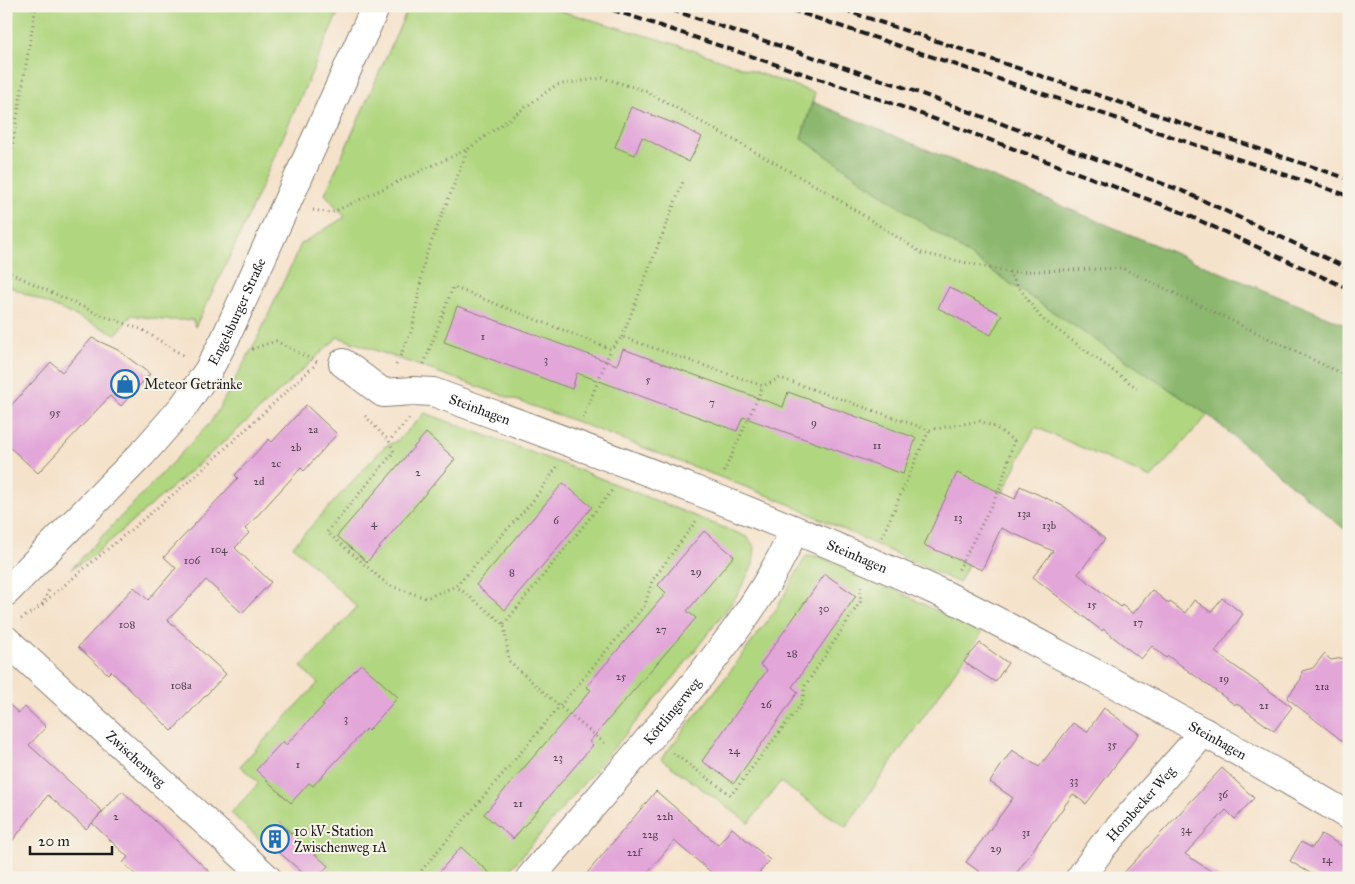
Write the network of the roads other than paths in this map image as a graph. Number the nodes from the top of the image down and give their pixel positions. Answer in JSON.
{"nodes":[{"id":1,"x":376,"y":6,"type":"edge"},
{"id":2,"x":328,"y":361,"type":"road end"},
{"id":3,"x":794,"y":530,"type":"junction"},
{"id":4,"x":6,"y":592,"type":"edge"},
{"id":5,"x":6,"y":640,"type":"edge"},
{"id":6,"x":1204,"y":732,"type":"junction"},
{"id":7,"x":1349,"y":816,"type":"edge"},
{"id":8,"x":267,"y":878,"type":"edge"},
{"id":9,"x":530,"y":878,"type":"edge"},
{"id":10,"x":1080,"y":878,"type":"edge"}],
"edges":[{"from":1,"to":4,"type":"street","name":"Engelsburger Straße"},
{"from":2,"to":3,"type":"street","name":"Steinhagen"},
{"from":3,"to":6,"type":"street","name":"Steinhagen"},
{"from":3,"to":9,"type":"street","name":"Köttlingerweg"},
{"from":5,"to":8,"type":"street","name":"Zwischenweg"},
{"from":6,"to":7,"type":"street","name":"Steinhagen"},
{"from":6,"to":10,"type":"street","name":"Hombecker Weg"}]}
